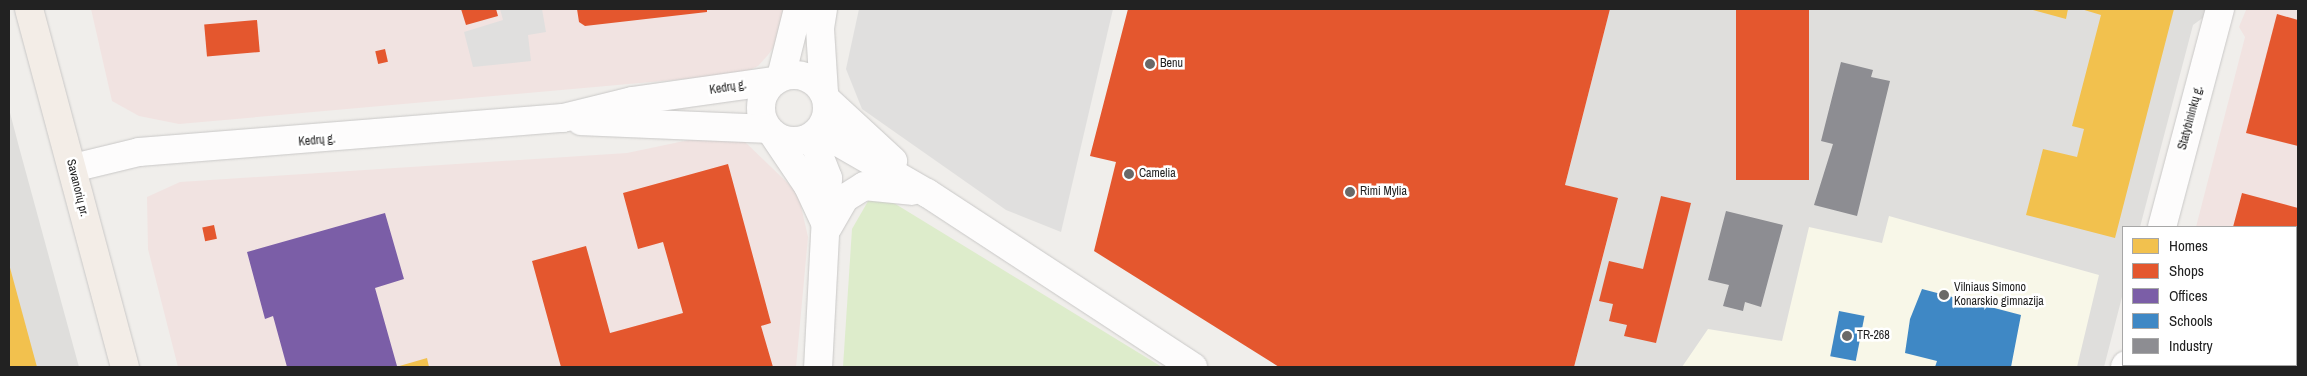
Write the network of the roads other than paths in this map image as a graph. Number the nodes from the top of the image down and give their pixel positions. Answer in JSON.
{"nodes":[{"id":1,"x":29,"y":9,"type":"edge"},
{"id":2,"x":798,"y":9,"type":"edge"},
{"id":3,"x":823,"y":9,"type":"edge"},
{"id":4,"x":2220,"y":9,"type":"edge"},
{"id":5,"x":778,"y":79,"type":"junction"},
{"id":6,"x":825,"y":96,"type":"junction"},
{"id":7,"x":563,"y":118,"type":"junction"},
{"id":8,"x":771,"y":131,"type":"junction"},
{"id":9,"x":815,"y":134,"type":"junction"},
{"id":10,"x":73,"y":168,"type":"junction"},
{"id":11,"x":927,"y":193,"type":"junction"},
{"id":12,"x":2162,"y":226,"type":"edge"},
{"id":13,"x":828,"y":228,"type":"junction"},
{"id":14,"x":125,"y":367,"type":"edge"},
{"id":15,"x":818,"y":367,"type":"edge"},
{"id":16,"x":1192,"y":367,"type":"edge"}],
"edges":[{"from":1,"to":10,"type":"main road","name":"Savanorių pr."},
{"from":2,"to":5,"type":"street"},
{"from":3,"to":6,"type":"street"},
{"from":4,"to":12,"type":"street","name":"Statybininkų g."},
{"from":5,"to":6,"type":"street"},
{"from":5,"to":7,"type":"street","name":"Kedrų g."},
{"from":5,"to":8,"type":"street"},
{"from":6,"to":9,"type":"street"},
{"from":6,"to":11,"type":"street"},
{"from":7,"to":8,"type":"street","name":"Kedrų g."},
{"from":7,"to":10,"type":"street","name":"Kedrų g."},
{"from":8,"to":9,"type":"street"},
{"from":8,"to":13,"type":"street"},
{"from":9,"to":11,"type":"street"},
{"from":9,"to":13,"type":"street"},
{"from":10,"to":14,"type":"main road","name":"Savanorių pr."},
{"from":11,"to":13,"type":"street"},
{"from":11,"to":16,"type":"street"},
{"from":13,"to":15,"type":"street"}]}
